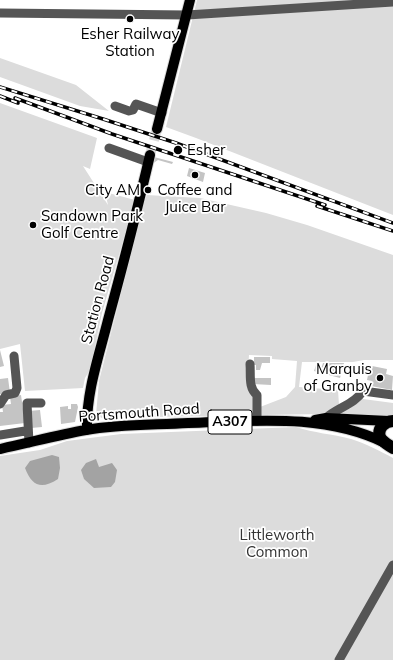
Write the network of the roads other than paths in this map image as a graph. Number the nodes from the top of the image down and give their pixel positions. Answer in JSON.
{"nodes":[{"id":1,"x":190,"y":0,"type":"edge"},
{"id":2,"x":393,"y":2,"type":"edge"},
{"id":3,"x":0,"y":13,"type":"edge"},
{"id":4,"x":187,"y":15,"type":"junction"},
{"id":5,"x":115,"y":106,"type":"dead end"},
{"id":6,"x":162,"y":112,"type":"junction"},
{"id":7,"x":157,"y":129,"type":"tunnel mouth"},
{"id":8,"x":109,"y":148,"type":"dead end"},
{"id":9,"x":149,"y":159,"type":"joint"},
{"id":10,"x":14,"y":356,"type":"dead end"},
{"id":11,"x":250,"y":364,"type":"dead end"},
{"id":12,"x":393,"y":394,"type":"edge"},
{"id":13,"x":41,"y":402,"type":"dead end"},
{"id":14,"x":0,"y":404,"type":"edge"},
{"id":15,"x":326,"y":418,"type":"junction"},
{"id":16,"x":257,"y":421,"type":"junction"},
{"id":17,"x":306,"y":421,"type":"junction"},
{"id":18,"x":391,"y":421,"type":"edge"},
{"id":19,"x":333,"y":426,"type":"junction"},
{"id":20,"x":87,"y":430,"type":"junction"},
{"id":21,"x":0,"y":435,"type":"edge"},
{"id":22,"x":26,"y":444,"type":"junction"},
{"id":23,"x":389,"y":446,"type":"edge"},
{"id":24,"x":0,"y":449,"type":"edge"},
{"id":25,"x":393,"y":453,"type":"edge"},
{"id":26,"x":393,"y":564,"type":"edge"},
{"id":27,"x":339,"y":660,"type":"edge"}],
"edges":[{"from":1,"to":4,"type":"main road"},
{"from":2,"to":4,"type":"street"},
{"from":3,"to":4,"type":"street"},
{"from":4,"to":6,"type":"main road"},
{"from":5,"to":6,"type":"street"},
{"from":6,"to":7,"type":"main road"},
{"from":8,"to":9,"type":"street"},
{"from":9,"to":20,"type":"main road","name":"Station Road"},
{"from":10,"to":14,"type":"street"},
{"from":11,"to":16,"type":"street"},
{"from":12,"to":15,"type":"street"},
{"from":13,"to":22,"type":"street"},
{"from":15,"to":17,"type":"main road","name":"Portsmouth Road","number":"A307"},
{"from":15,"to":18,"type":"main road","name":"Portsmouth Road","number":"A307"},
{"from":16,"to":17,"type":"main road","name":"Portsmouth Road","number":"A307"},
{"from":16,"to":20,"type":"main road","name":"Portsmouth Road","number":"A307"},
{"from":17,"to":19,"type":"main road","name":"Portsmouth Road","number":"A307"},
{"from":18,"to":23,"type":"highway"},
{"from":19,"to":23,"type":"main road","name":"Portsmouth Road","number":"A307"},
{"from":19,"to":25,"type":"main road"},
{"from":20,"to":22,"type":"main road","name":"Portsmouth Road","number":"A307"},
{"from":21,"to":22,"type":"street"},
{"from":22,"to":24,"type":"main road","name":"Portsmouth Road","number":"A307"},
{"from":26,"to":27,"type":"street"}]}
